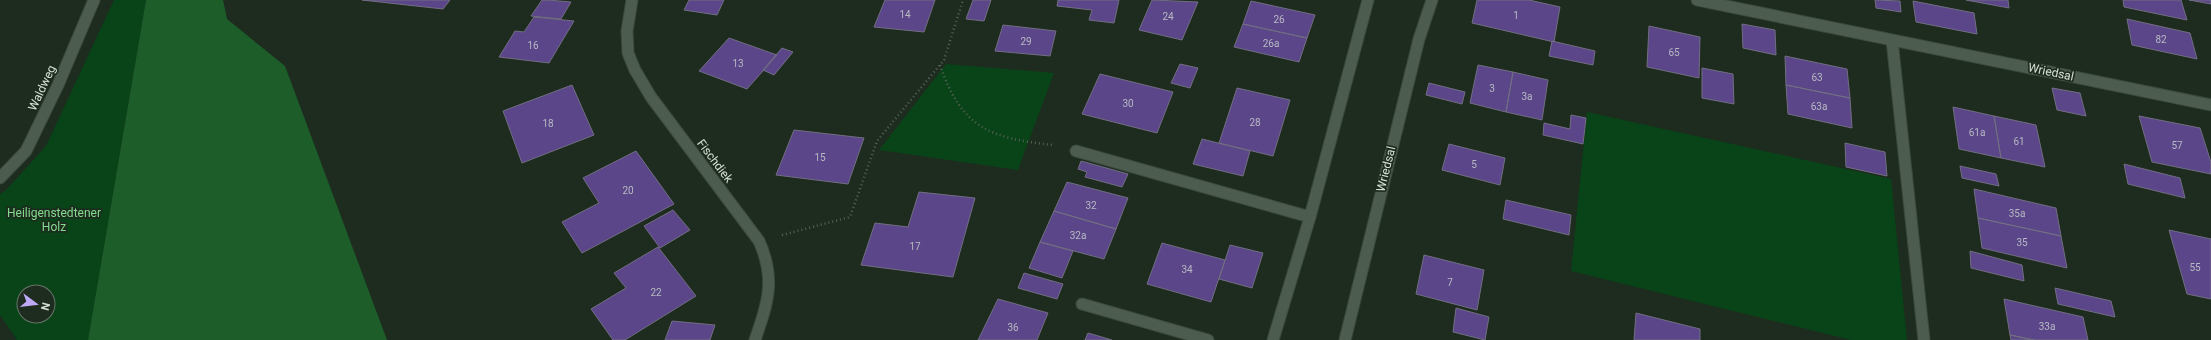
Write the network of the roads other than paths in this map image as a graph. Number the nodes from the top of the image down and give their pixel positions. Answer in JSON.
{"nodes":[{"id":1,"x":94,"y":0,"type":"edge"},
{"id":2,"x":632,"y":0,"type":"edge"},
{"id":3,"x":1368,"y":0,"type":"edge"},
{"id":4,"x":1432,"y":0,"type":"edge"},
{"id":5,"x":1697,"y":0,"type":"edge"},
{"id":6,"x":1892,"y":40,"type":"junction"},
{"id":7,"x":2211,"y":105,"type":"edge"},
{"id":8,"x":1076,"y":151,"type":"road end"},
{"id":9,"x":0,"y":178,"type":"edge"},
{"id":10,"x":1310,"y":217,"type":"junction"},
{"id":11,"x":1082,"y":304,"type":"dead end"},
{"id":12,"x":755,"y":340,"type":"edge"},
{"id":13,"x":1208,"y":340,"type":"edge"},
{"id":14,"x":1273,"y":340,"type":"edge"},
{"id":15,"x":1345,"y":340,"type":"edge"},
{"id":16,"x":1924,"y":340,"type":"edge"}],
"edges":[{"from":1,"to":9,"type":"street","name":"Waldweg"},
{"from":2,"to":12,"type":"street","name":"Fischdiek"},
{"from":3,"to":10,"type":"street"},
{"from":4,"to":15,"type":"street","name":"Wriedsal"},
{"from":5,"to":6,"type":"street","name":"Wriedsal"},
{"from":6,"to":7,"type":"street","name":"Wriedsal"},
{"from":6,"to":16,"type":"street"},
{"from":8,"to":10,"type":"street"},
{"from":10,"to":14,"type":"street"},
{"from":11,"to":13,"type":"street"}]}
